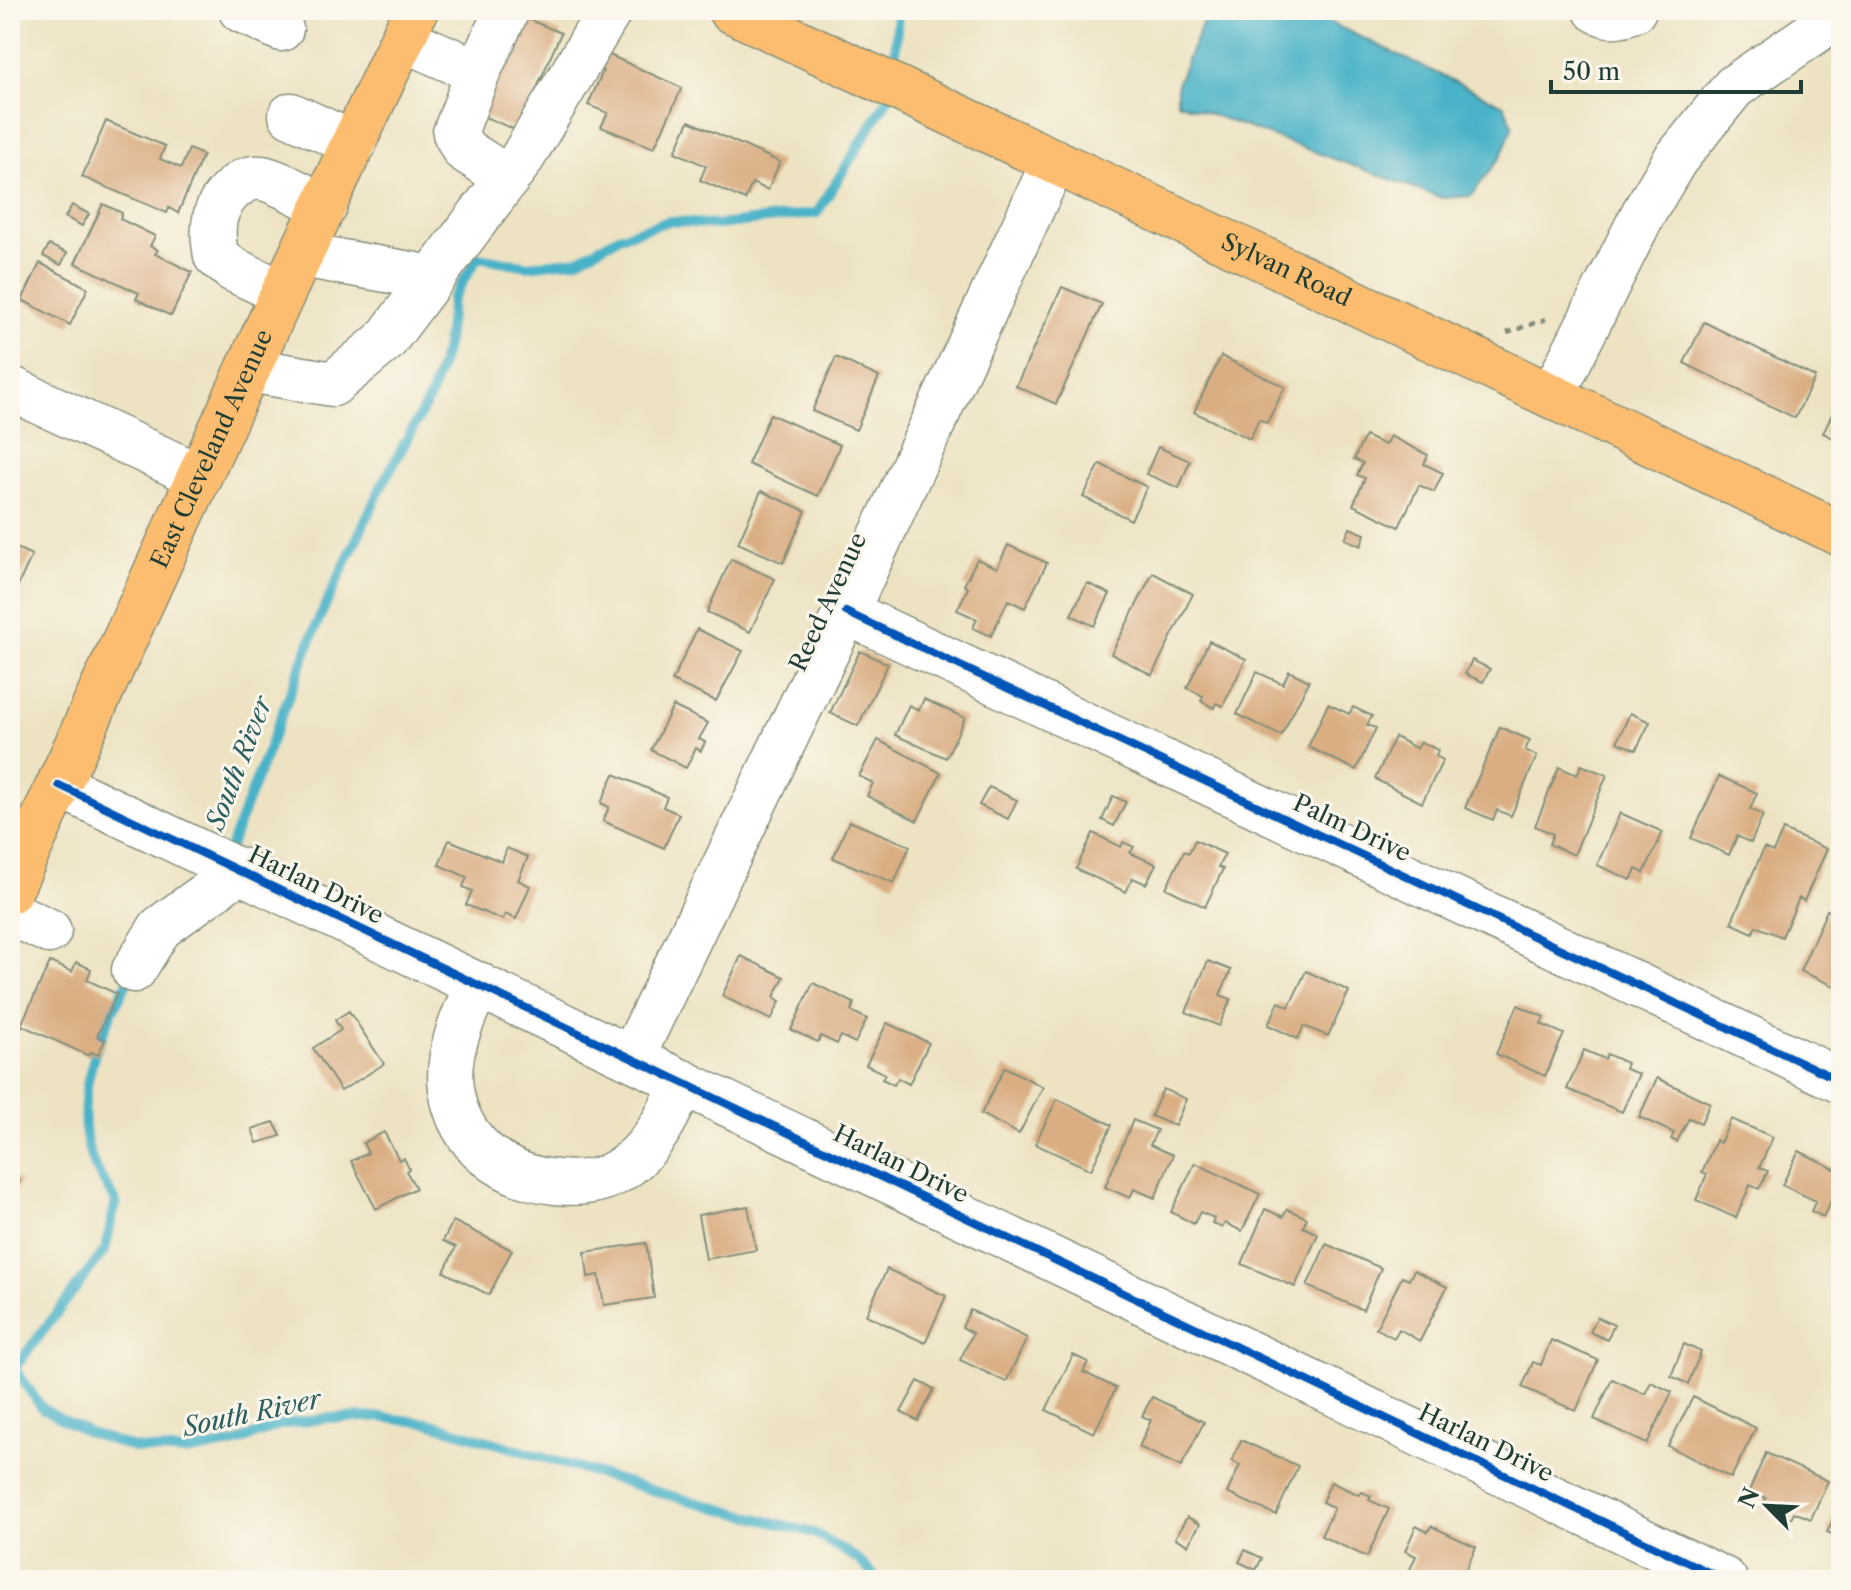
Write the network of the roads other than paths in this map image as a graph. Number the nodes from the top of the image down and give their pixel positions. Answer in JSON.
{"nodes":[{"id":1,"x":241,"y":10,"type":"edge"},
{"id":2,"x":507,"y":10,"type":"edge"},
{"id":3,"x":731,"y":10,"type":"edge"},
{"id":4,"x":1596,"y":10,"type":"edge"},
{"id":5,"x":1634,"y":10,"type":"edge"},
{"id":6,"x":1836,"y":10,"type":"edge"},
{"id":7,"x":600,"y":13,"type":"edge"},
{"id":8,"x":410,"y":24,"type":"edge"},
{"id":9,"x":281,"y":29,"type":"dead end"},
{"id":10,"x":478,"y":72,"type":"junction"},
{"id":11,"x":291,"y":115,"type":"dead end"},
{"id":12,"x":354,"y":144,"type":"junction"},
{"id":13,"x":1054,"y":161,"type":"junction"},
{"id":14,"x":508,"y":178,"type":"junction"},
{"id":15,"x":325,"y":206,"type":"junction"},
{"id":16,"x":293,"y":274,"type":"junction"},
{"id":17,"x":432,"y":278,"type":"junction"},
{"id":18,"x":249,"y":370,"type":"junction"},
{"id":19,"x":10,"y":388,"type":"edge"},
{"id":20,"x":1552,"y":396,"type":"junction"},
{"id":21,"x":199,"y":476,"type":"junction"},
{"id":22,"x":1841,"y":534,"type":"edge"},
{"id":23,"x":846,"y":612,"type":"junction"},
{"id":24,"x":59,"y":785,"type":"junction"},
{"id":25,"x":20,"y":842,"type":"edge"},
{"id":26,"x":240,"y":870,"type":"junction"},
{"id":27,"x":10,"y":891,"type":"edge"},
{"id":28,"x":134,"y":970,"type":"dead end"},
{"id":29,"x":478,"y":984,"type":"junction"},
{"id":30,"x":632,"y":1058,"type":"junction"},
{"id":31,"x":1841,"y":1081,"type":"edge"},
{"id":32,"x":683,"y":1082,"type":"junction"},
{"id":33,"x":1725,"y":1580,"type":"edge"}],
"edges":[{"from":1,"to":9,"type":"street"},
{"from":2,"to":10,"type":"street"},
{"from":3,"to":13,"type":"main road","name":"Sylvan Road"},
{"from":4,"to":5,"type":"street"},
{"from":6,"to":20,"type":"street"},
{"from":7,"to":14,"type":"street"},
{"from":8,"to":10,"type":"street"},
{"from":8,"to":12,"type":"main road","name":"East Cleveland Avenue"},
{"from":10,"to":14,"type":"street"},
{"from":11,"to":12,"type":"street"},
{"from":12,"to":15,"type":"main road","name":"East Cleveland Avenue"},
{"from":13,"to":20,"type":"main road","name":"Sylvan Road"},
{"from":13,"to":23,"type":"street","name":"Reed Avenue"},
{"from":14,"to":17,"type":"street"},
{"from":15,"to":16,"type":"main road","name":"East Cleveland Avenue"},
{"from":15,"to":16,"type":"street"},
{"from":16,"to":17,"type":"street"},
{"from":16,"to":18,"type":"main road","name":"East Cleveland Avenue"},
{"from":17,"to":18,"type":"street"},
{"from":18,"to":21,"type":"main road","name":"East Cleveland Avenue"},
{"from":19,"to":21,"type":"street"},
{"from":20,"to":22,"type":"main road","name":"Sylvan Road"},
{"from":21,"to":24,"type":"main road","name":"East Cleveland Avenue"},
{"from":23,"to":30,"type":"street","name":"Reed Avenue"},
{"from":23,"to":31,"type":"street","name":"Palm Drive"},
{"from":24,"to":25,"type":"main road","name":"East Cleveland Avenue"},
{"from":24,"to":26,"type":"street","name":"Harlan Drive"},
{"from":25,"to":27,"type":"main road","name":"East Cleveland Avenue"},
{"from":26,"to":28,"type":"street"},
{"from":26,"to":29,"type":"street","name":"Harlan Drive"},
{"from":29,"to":30,"type":"street","name":"Harlan Drive"},
{"from":29,"to":32,"type":"street"},
{"from":30,"to":32,"type":"street","name":"Harlan Drive"},
{"from":32,"to":33,"type":"street","name":"Harlan Drive"}]}
